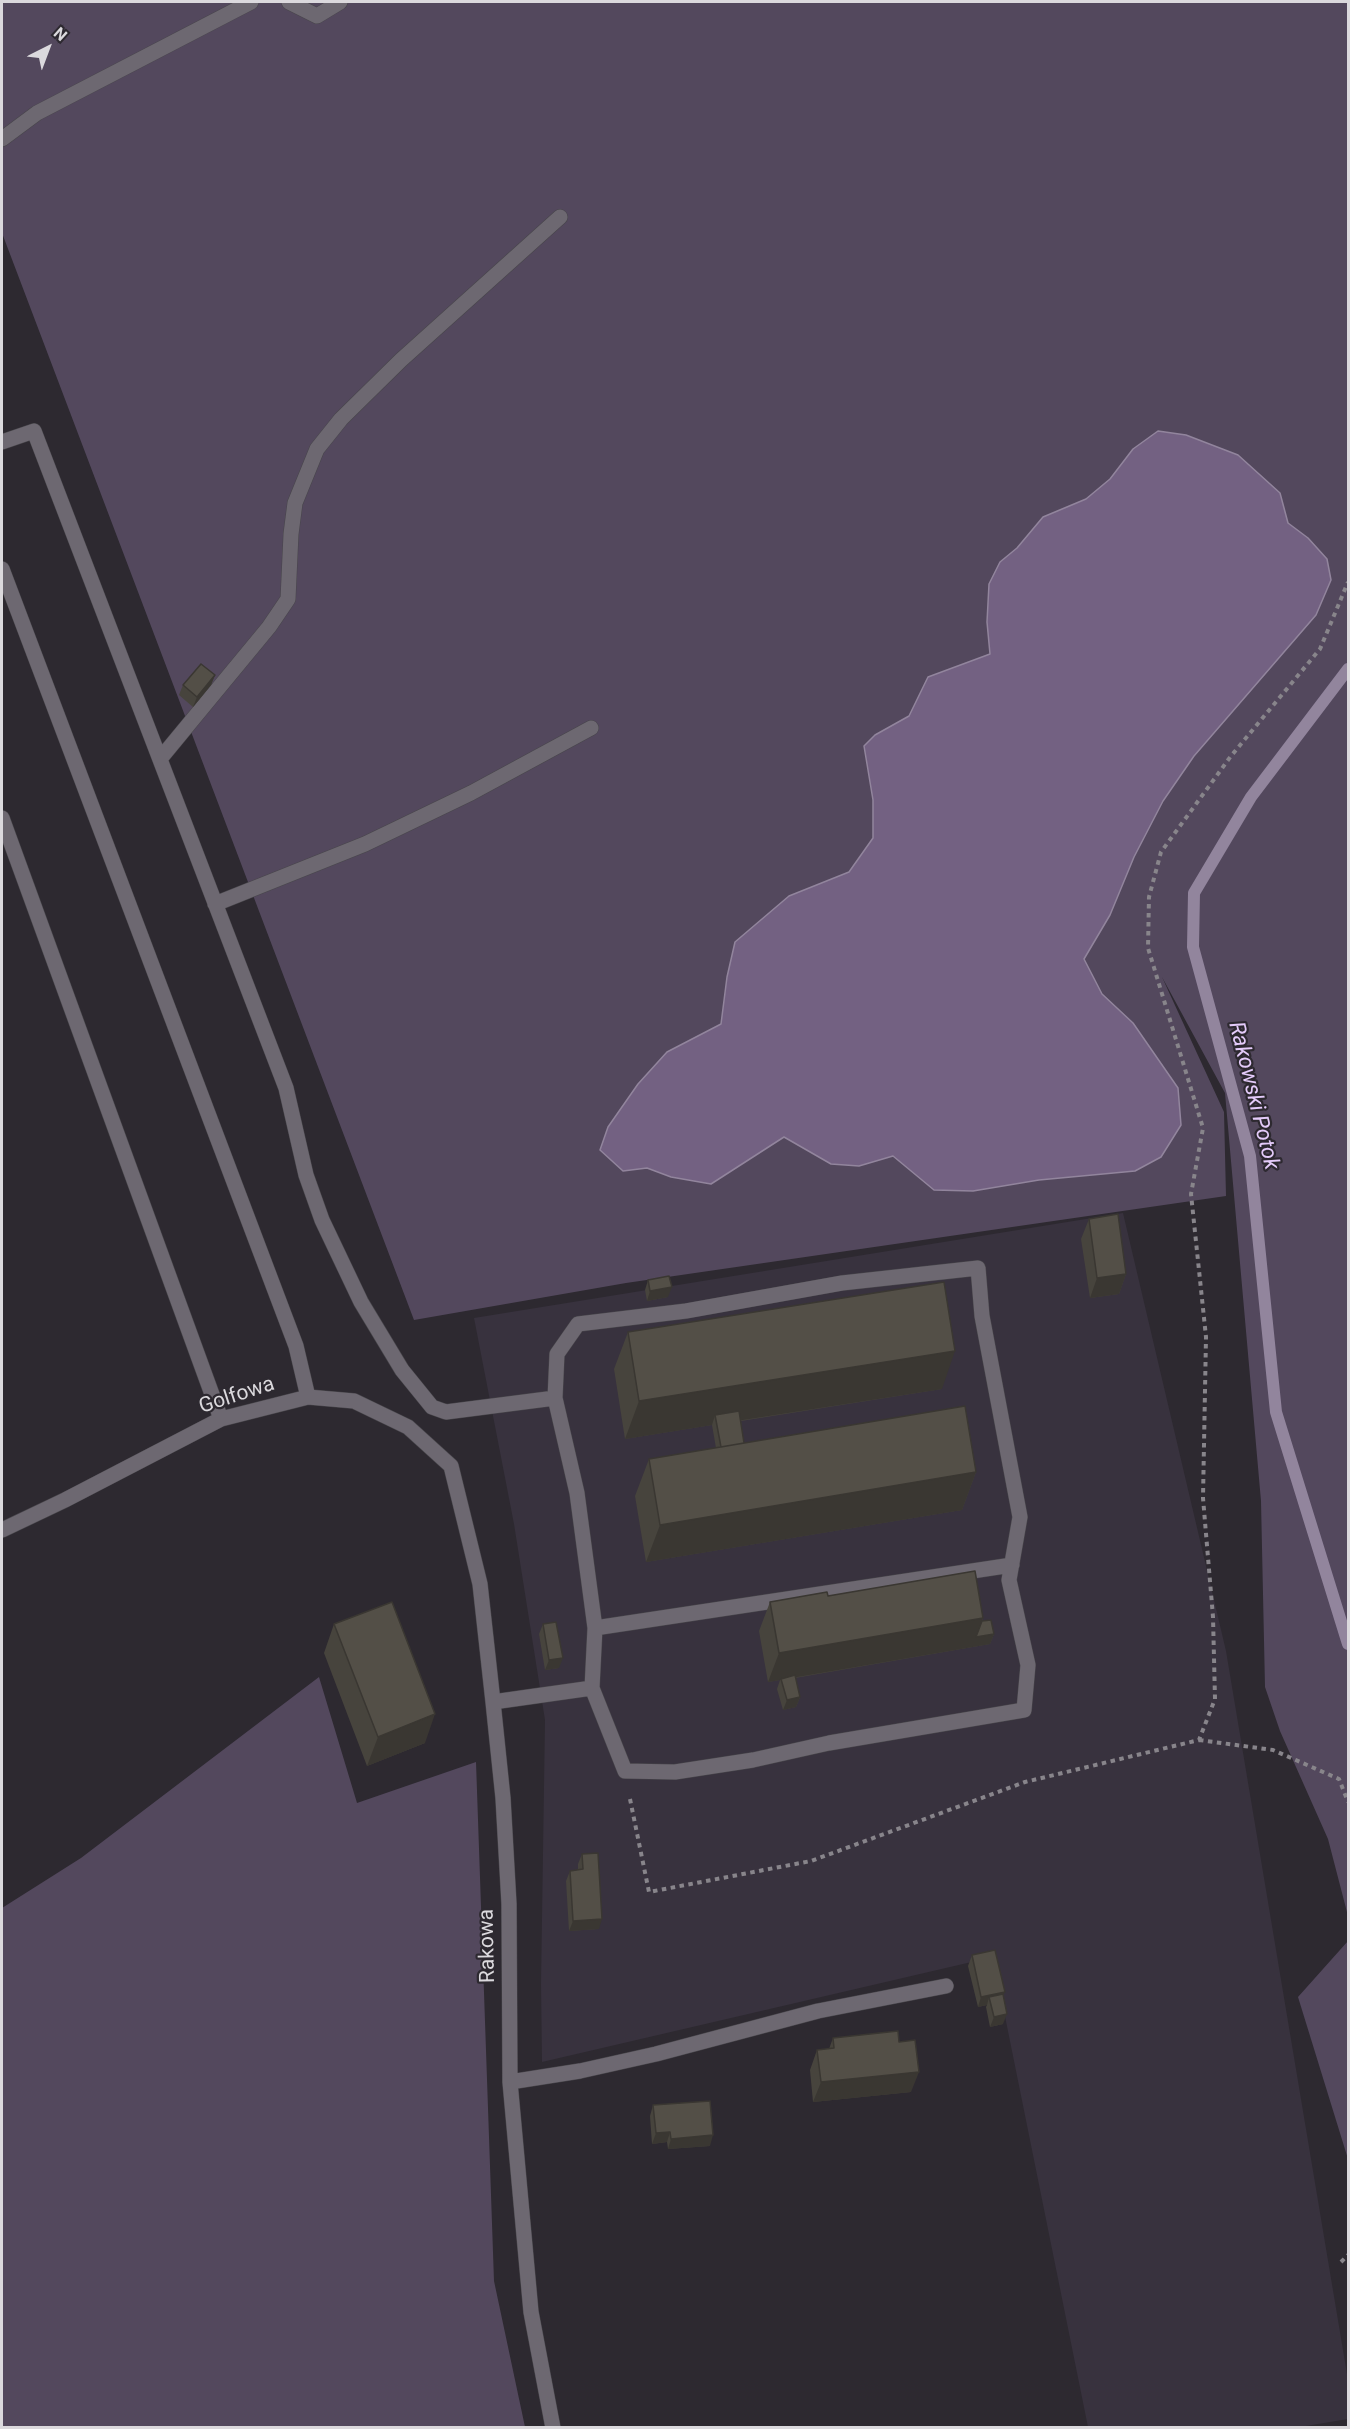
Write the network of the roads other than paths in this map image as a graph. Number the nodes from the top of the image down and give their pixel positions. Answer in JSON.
{"nodes":[{"id":1,"x":251,"y":2,"type":"edge"},
{"id":2,"x":289,"y":2,"type":"edge"},
{"id":3,"x":340,"y":2,"type":"edge"},
{"id":4,"x":2,"y":139,"type":"edge"},
{"id":5,"x":560,"y":217,"type":"dead end"},
{"id":6,"x":2,"y":442,"type":"edge"},
{"id":7,"x":2,"y":569,"type":"edge"},
{"id":8,"x":591,"y":728,"type":"dead end"},
{"id":9,"x":160,"y":759,"type":"junction"},
{"id":10,"x":2,"y":818,"type":"edge"},
{"id":11,"x":215,"y":904,"type":"junction"},
{"id":12,"x":308,"y":1397,"type":"junction"},
{"id":13,"x":555,"y":1398,"type":"junction"},
{"id":14,"x":221,"y":1419,"type":"junction"},
{"id":15,"x":451,"y":1466,"type":"joint"},
{"id":16,"x":2,"y":1530,"type":"edge"},
{"id":17,"x":1012,"y":1565,"type":"junction"},
{"id":18,"x":595,"y":1628,"type":"junction"},
{"id":19,"x":591,"y":1688,"type":"junction"},
{"id":20,"x":493,"y":1702,"type":"junction"},
{"id":21,"x":946,"y":1986,"type":"dead end"},
{"id":22,"x":510,"y":2082,"type":"junction"},
{"id":23,"x":553,"y":2427,"type":"edge"}],
"edges":[{"from":1,"to":4,"type":"lane"},
{"from":2,"to":3,"type":"lane"},
{"from":5,"to":9,"type":"lane"},
{"from":6,"to":9,"type":"lane"},
{"from":7,"to":12,"type":"lane"},
{"from":8,"to":11,"type":"lane"},
{"from":9,"to":11,"type":"lane"},
{"from":10,"to":14,"type":"lane"},
{"from":11,"to":13,"type":"lane"},
{"from":12,"to":14,"type":"lane","name":"Golfowa"},
{"from":12,"to":15,"type":"lane","name":"Golfowa"},
{"from":13,"to":17,"type":"lane"},
{"from":13,"to":18,"type":"lane"},
{"from":14,"to":16,"type":"lane","name":"Golfowa"},
{"from":15,"to":20,"type":"lane","name":"Rakowa"},
{"from":17,"to":18,"type":"lane"},
{"from":17,"to":19,"type":"lane"},
{"from":18,"to":19,"type":"lane"},
{"from":19,"to":20,"type":"lane"},
{"from":20,"to":22,"type":"lane","name":"Rakowa"},
{"from":21,"to":22,"type":"lane"},
{"from":22,"to":23,"type":"lane","name":"Rakowa"}]}
